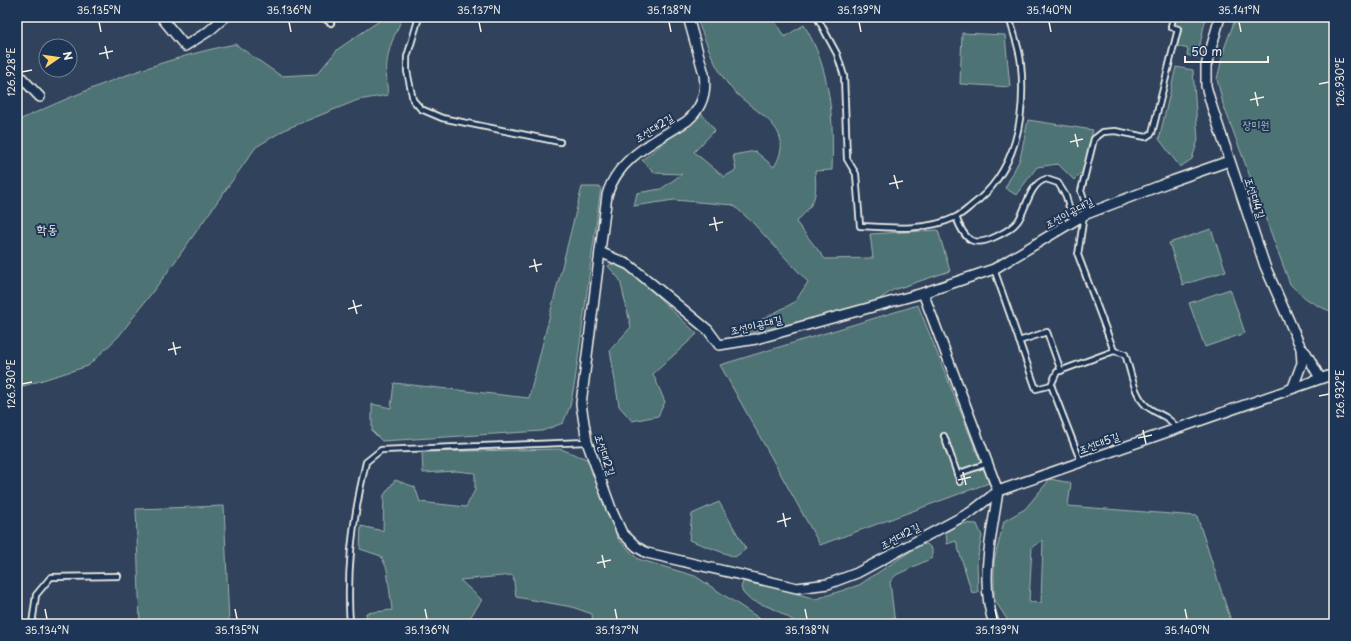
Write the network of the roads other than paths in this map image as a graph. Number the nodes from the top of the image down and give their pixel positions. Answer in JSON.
{"nodes":[{"id":1,"x":161,"y":17,"type":"edge"},
{"id":2,"x":225,"y":17,"type":"edge"},
{"id":3,"x":322,"y":17,"type":"edge"},
{"id":4,"x":419,"y":17,"type":"edge"},
{"id":5,"x":688,"y":17,"type":"edge"},
{"id":6,"x":816,"y":17,"type":"edge"},
{"id":7,"x":1009,"y":17,"type":"edge"},
{"id":8,"x":1173,"y":17,"type":"edge"},
{"id":9,"x":1220,"y":17,"type":"edge"},
{"id":10,"x":331,"y":23,"type":"dead end"},
{"id":11,"x":17,"y":73,"type":"edge"},
{"id":12,"x":40,"y":97,"type":"dead end"},
{"id":13,"x":560,"y":142,"type":"dead end"},
{"id":14,"x":1229,"y":161,"type":"junction"},
{"id":15,"x":1086,"y":215,"type":"junction"},
{"id":16,"x":956,"y":217,"type":"junction"},
{"id":17,"x":1073,"y":222,"type":"junction"},
{"id":18,"x":600,"y":252,"type":"junction"},
{"id":19,"x":994,"y":269,"type":"junction"},
{"id":20,"x":923,"y":293,"type":"junction"},
{"id":21,"x":1019,"y":341,"type":"junction"},
{"id":22,"x":1301,"y":348,"type":"junction"},
{"id":23,"x":1114,"y":351,"type":"junction"},
{"id":24,"x":1061,"y":371,"type":"junction"},
{"id":25,"x":1334,"y":374,"type":"edge"},
{"id":26,"x":1320,"y":378,"type":"junction"},
{"id":27,"x":1052,"y":384,"type":"junction"},
{"id":28,"x":1292,"y":387,"type":"junction"},
{"id":29,"x":1177,"y":428,"type":"junction"},
{"id":30,"x":944,"y":436,"type":"dead end"},
{"id":31,"x":587,"y":442,"type":"junction"},
{"id":32,"x":1081,"y":462,"type":"junction"},
{"id":33,"x":988,"y":464,"type":"junction"},
{"id":34,"x":956,"y":474,"type":"junction"},
{"id":35,"x":960,"y":482,"type":"dead end"},
{"id":36,"x":998,"y":492,"type":"junction"},
{"id":37,"x":118,"y":576,"type":"dead end"},
{"id":38,"x":32,"y":624,"type":"edge"},
{"id":39,"x":350,"y":624,"type":"edge"},
{"id":40,"x":994,"y":624,"type":"edge"}],
"edges":[{"from":1,"to":2,"type":"street"},
{"from":3,"to":10,"type":"lane"},
{"from":4,"to":13,"type":"lane"},
{"from":5,"to":18,"type":"street","name":"조선대2길"},
{"from":6,"to":16,"type":"lane"},
{"from":7,"to":16,"type":"lane"},
{"from":8,"to":15,"type":"lane"},
{"from":9,"to":14,"type":"street","name":"조선대4길"},
{"from":11,"to":12,"type":"street"},
{"from":14,"to":15,"type":"street","name":"조선이공대길"},
{"from":14,"to":22,"type":"street","name":"조선대4길"},
{"from":15,"to":17,"type":"street","name":"조선이공대길"},
{"from":15,"to":23,"type":"lane"},
{"from":16,"to":17,"type":"lane"},
{"from":17,"to":19,"type":"street","name":"조선이공대길"},
{"from":18,"to":20,"type":"street","name":"조선이공대길"},
{"from":18,"to":31,"type":"street","name":"조선대2길"},
{"from":19,"to":20,"type":"street","name":"조선이공대길"},
{"from":19,"to":21,"type":"lane"},
{"from":20,"to":33,"type":"street"},
{"from":21,"to":24,"type":"lane"},
{"from":21,"to":27,"type":"lane"},
{"from":22,"to":26,"type":"street","name":"조선대4길"},
{"from":22,"to":28,"type":"street"},
{"from":23,"to":24,"type":"lane"},
{"from":23,"to":29,"type":"lane"},
{"from":24,"to":27,"type":"lane"},
{"from":25,"to":26,"type":"street","name":"조선대5길"},
{"from":26,"to":28,"type":"street","name":"조선대5길"},
{"from":27,"to":32,"type":"lane"},
{"from":28,"to":29,"type":"street","name":"조선대5길"},
{"from":29,"to":32,"type":"street","name":"조선대5길"},
{"from":30,"to":34,"type":"lane"},
{"from":31,"to":36,"type":"street","name":"조선대2길"},
{"from":31,"to":39,"type":"lane"},
{"from":32,"to":36,"type":"street","name":"조선대5길"},
{"from":33,"to":34,"type":"lane"},
{"from":33,"to":36,"type":"street"},
{"from":34,"to":35,"type":"lane"},
{"from":36,"to":40,"type":"street"},
{"from":37,"to":38,"type":"lane"}]}
